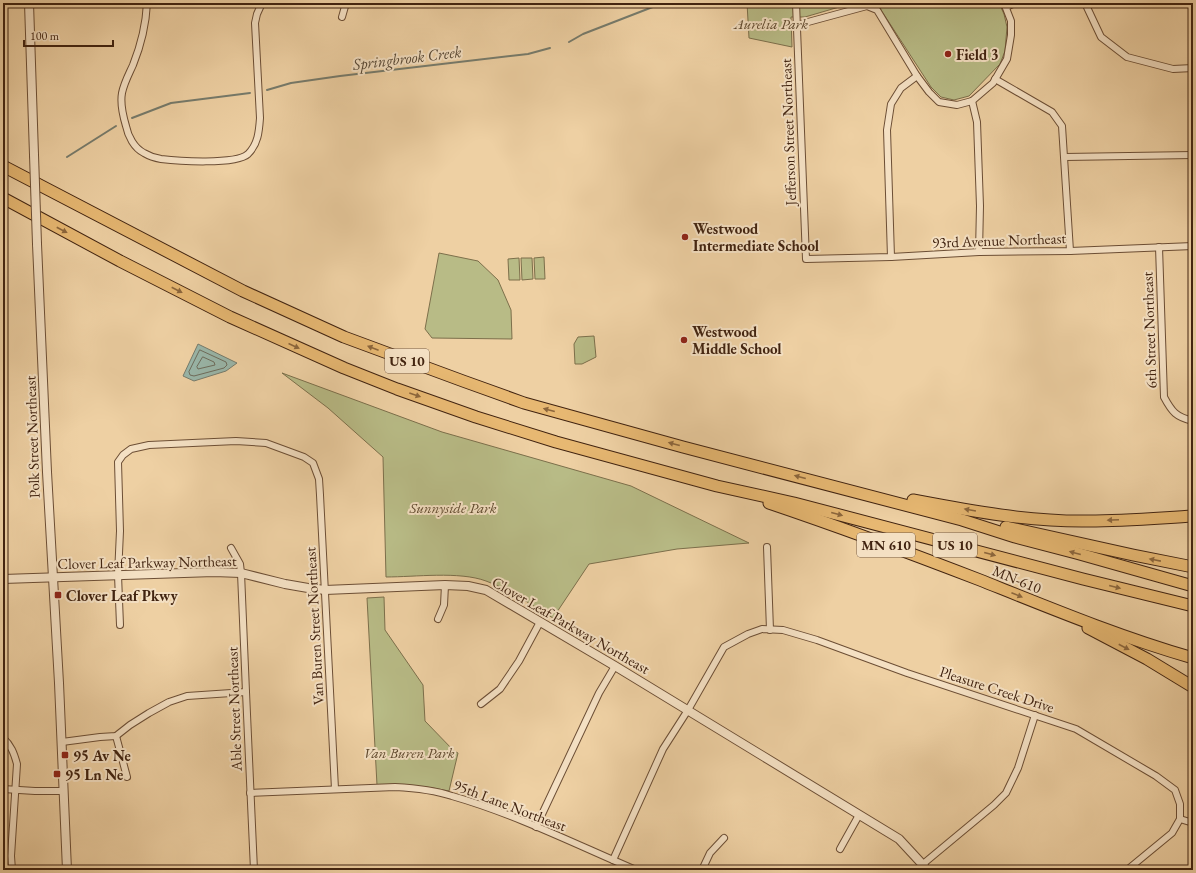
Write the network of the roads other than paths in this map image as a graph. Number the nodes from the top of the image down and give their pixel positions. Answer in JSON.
{"nodes":[{"id":1,"x":29,"y":3,"type":"edge"},
{"id":2,"x":147,"y":3,"type":"edge"},
{"id":3,"x":262,"y":3,"type":"edge"},
{"id":4,"x":346,"y":3,"type":"edge"},
{"id":5,"x":796,"y":3,"type":"edge"},
{"id":6,"x":1015,"y":3,"type":"edge"},
{"id":7,"x":1085,"y":3,"type":"edge"},
{"id":8,"x":1005,"y":5,"type":"edge"},
{"id":9,"x":342,"y":17,"type":"dead end"},
{"id":10,"x":796,"y":25,"type":"junction"},
{"id":11,"x":1193,"y":68,"type":"edge"},
{"id":12,"x":917,"y":76,"type":"junction"},
{"id":13,"x":995,"y":79,"type":"junction"},
{"id":14,"x":972,"y":101,"type":"junction"},
{"id":15,"x":1193,"y":155,"type":"edge"},
{"id":16,"x":1065,"y":157,"type":"junction"},
{"id":17,"x":3,"y":166,"type":"edge"},
{"id":18,"x":3,"y":198,"type":"edge"},
{"id":19,"x":1193,"y":246,"type":"edge"},
{"id":20,"x":1159,"y":248,"type":"junction"},
{"id":21,"x":1070,"y":251,"type":"junction"},
{"id":22,"x":979,"y":252,"type":"junction"},
{"id":23,"x":891,"y":257,"type":"junction"},
{"id":24,"x":806,"y":259,"type":"joint"},
{"id":25,"x":1193,"y":421,"type":"edge"},
{"id":26,"x":717,"y":486,"type":"junction"},
{"id":27,"x":838,"y":487,"type":"junction"},
{"id":28,"x":1193,"y":510,"type":"edge"},
{"id":29,"x":1193,"y":516,"type":"edge"},
{"id":30,"x":1152,"y":518,"type":"junction"},
{"id":31,"x":962,"y":520,"type":"junction"},
{"id":32,"x":767,"y":547,"type":"dead end"},
{"id":33,"x":231,"y":548,"type":"dead end"},
{"id":34,"x":1193,"y":567,"type":"edge"},
{"id":35,"x":241,"y":573,"type":"junction"},
{"id":36,"x":118,"y":575,"type":"junction"},
{"id":37,"x":53,"y":578,"type":"junction"},
{"id":38,"x":3,"y":580,"type":"edge"},
{"id":39,"x":445,"y":585,"type":"junction"},
{"id":40,"x":1193,"y":586,"type":"edge"},
{"id":41,"x":325,"y":590,"type":"junction"},
{"id":42,"x":1193,"y":606,"type":"edge"},
{"id":43,"x":1052,"y":609,"type":"junction"},
{"id":44,"x":438,"y":619,"type":"dead end"},
{"id":45,"x":540,"y":622,"type":"junction"},
{"id":46,"x":120,"y":625,"type":"dead end"},
{"id":47,"x":770,"y":630,"type":"junction"},
{"id":48,"x":1193,"y":658,"type":"edge"},
{"id":49,"x":615,"y":666,"type":"junction"},
{"id":50,"x":1193,"y":687,"type":"edge"},
{"id":51,"x":246,"y":692,"type":"junction"},
{"id":52,"x":481,"y":704,"type":"dead end"},
{"id":53,"x":688,"y":710,"type":"junction"},
{"id":54,"x":1035,"y":715,"type":"junction"},
{"id":55,"x":116,"y":736,"type":"junction"},
{"id":56,"x":5,"y":739,"type":"edge"},
{"id":57,"x":62,"y":742,"type":"junction"},
{"id":58,"x":127,"y":777,"type":"dead end"},
{"id":59,"x":3,"y":789,"type":"edge"},
{"id":60,"x":335,"y":789,"type":"junction"},
{"id":61,"x":15,"y":790,"type":"junction"},
{"id":62,"x":64,"y":791,"type":"junction"},
{"id":63,"x":250,"y":793,"type":"junction"},
{"id":64,"x":858,"y":814,"type":"junction"},
{"id":65,"x":1180,"y":819,"type":"junction"},
{"id":66,"x":1193,"y":823,"type":"edge"},
{"id":67,"x":536,"y":827,"type":"junction"},
{"id":68,"x":724,"y":838,"type":"dead end"},
{"id":69,"x":840,"y":849,"type":"dead end"},
{"id":70,"x":613,"y":860,"type":"junction"},
{"id":71,"x":924,"y":867,"type":"edge"},
{"id":72,"x":12,"y":870,"type":"edge"},
{"id":73,"x":67,"y":870,"type":"edge"},
{"id":74,"x":254,"y":870,"type":"edge"},
{"id":75,"x":636,"y":870,"type":"edge"},
{"id":76,"x":702,"y":870,"type":"edge"},
{"id":77,"x":1127,"y":870,"type":"edge"}],
"edges":[{"from":1,"to":37,"type":"street","name":"Polk Street Northeast","bridge":true},
{"from":2,"to":3,"type":"street"},
{"from":4,"to":9,"type":"street"},
{"from":5,"to":10,"type":"street","name":"Jefferson Street Northeast"},
{"from":6,"to":8,"type":"street"},
{"from":7,"to":11,"type":"street"},
{"from":8,"to":13,"type":"street"},
{"from":10,"to":12,"type":"street"},
{"from":10,"to":24,"type":"street","name":"Jefferson Street Northeast"},
{"from":12,"to":14,"type":"street"},
{"from":12,"to":23,"type":"street"},
{"from":13,"to":14,"type":"street"},
{"from":13,"to":16,"type":"street"},
{"from":14,"to":22,"type":"street"},
{"from":15,"to":16,"type":"street"},
{"from":16,"to":21,"type":"street"},
{"from":27,"to":17,"type":"highway","number":"US 10","one_way":true},
{"from":18,"to":26,"type":"highway","number":"US 10","one_way":true},
{"from":19,"to":20,"type":"street","name":"93rd Avenue Northeast"},
{"from":20,"to":21,"type":"street","name":"93rd Avenue Northeast"},
{"from":20,"to":25,"type":"street","name":"6th Street Northeast"},
{"from":21,"to":22,"type":"street","name":"93rd Avenue Northeast"},
{"from":22,"to":23,"type":"street","name":"93rd Avenue Northeast"},
{"from":23,"to":24,"type":"street","name":"93rd Avenue Northeast"},
{"from":26,"to":42,"type":"highway","number":"US 10","one_way":true},
{"from":26,"to":43,"type":"highway","name":"MN-610","number":"MN 610","one_way":true},
{"from":30,"to":27,"type":"highway","one_way":true},
{"from":27,"to":31,"type":"highway","number":"US 10"},
{"from":28,"to":30,"type":"highway"},
{"from":29,"to":30,"type":"highway"},
{"from":34,"to":31,"type":"highway","one_way":true},
{"from":40,"to":31,"type":"highway","number":"US 10","one_way":true},
{"from":32,"to":47,"type":"street"},
{"from":33,"to":35,"type":"street","name":"Able Street Northeast"},
{"from":35,"to":36,"type":"street","name":"Clover Leaf Parkway Northeast"},
{"from":35,"to":41,"type":"street","name":"Clover Leaf Parkway Northeast"},
{"from":35,"to":51,"type":"street","name":"Able Street Northeast"},
{"from":36,"to":37,"type":"street","name":"Clover Leaf Parkway Northeast"},
{"from":36,"to":41,"type":"street","name":"Van Buren Street Northeast"},
{"from":36,"to":46,"type":"street"},
{"from":37,"to":38,"type":"street","name":"Clover Leaf Parkway Northeast"},
{"from":37,"to":57,"type":"street","name":"Polk Street Northeast"},
{"from":39,"to":41,"type":"street","name":"Clover Leaf Parkway Northeast"},
{"from":39,"to":44,"type":"street"},
{"from":39,"to":45,"type":"street","name":"Clover Leaf Parkway Northeast"},
{"from":41,"to":60,"type":"street","name":"Van Buren Street Northeast"},
{"from":43,"to":48,"type":"highway","name":"MN-610","number":"MN 610"},
{"from":43,"to":50,"type":"highway","one_way":true},
{"from":45,"to":49,"type":"street","name":"Clover Leaf Parkway Northeast"},
{"from":45,"to":52,"type":"street"},
{"from":47,"to":53,"type":"street","name":"Pleasure Creek Drive"},
{"from":47,"to":54,"type":"street","name":"Pleasure Creek Drive"},
{"from":49,"to":53,"type":"street","name":"Clover Leaf Parkway Northeast"},
{"from":49,"to":67,"type":"street"},
{"from":51,"to":55,"type":"street"},
{"from":51,"to":63,"type":"street","name":"Able Street Northeast"},
{"from":53,"to":64,"type":"street","name":"Clover Leaf Parkway Northeast"},
{"from":53,"to":70,"type":"street","name":"Pleasure Creek Drive"},
{"from":54,"to":65,"type":"street","name":"Pleasure Creek Drive"},
{"from":54,"to":71,"type":"street"},
{"from":55,"to":57,"type":"street"},
{"from":55,"to":58,"type":"street"},
{"from":56,"to":61,"type":"street"},
{"from":57,"to":62,"type":"street","name":"Polk Street Northeast"},
{"from":59,"to":61,"type":"street"},
{"from":60,"to":63,"type":"street","name":"95th Lane Northeast"},
{"from":60,"to":67,"type":"street","name":"95th Lane Northeast"},
{"from":61,"to":62,"type":"street"},
{"from":61,"to":72,"type":"street"},
{"from":62,"to":73,"type":"street","name":"Polk Street Northeast"},
{"from":63,"to":74,"type":"street","name":"Able Street Northeast"},
{"from":64,"to":69,"type":"street"},
{"from":64,"to":71,"type":"street","name":"Clover Leaf Parkway Northeast"},
{"from":65,"to":66,"type":"street"},
{"from":65,"to":77,"type":"street"},
{"from":67,"to":70,"type":"street","name":"95th Lane Northeast"},
{"from":68,"to":76,"type":"street"},
{"from":70,"to":75,"type":"street","name":"95th Lane Northeast"}]}
